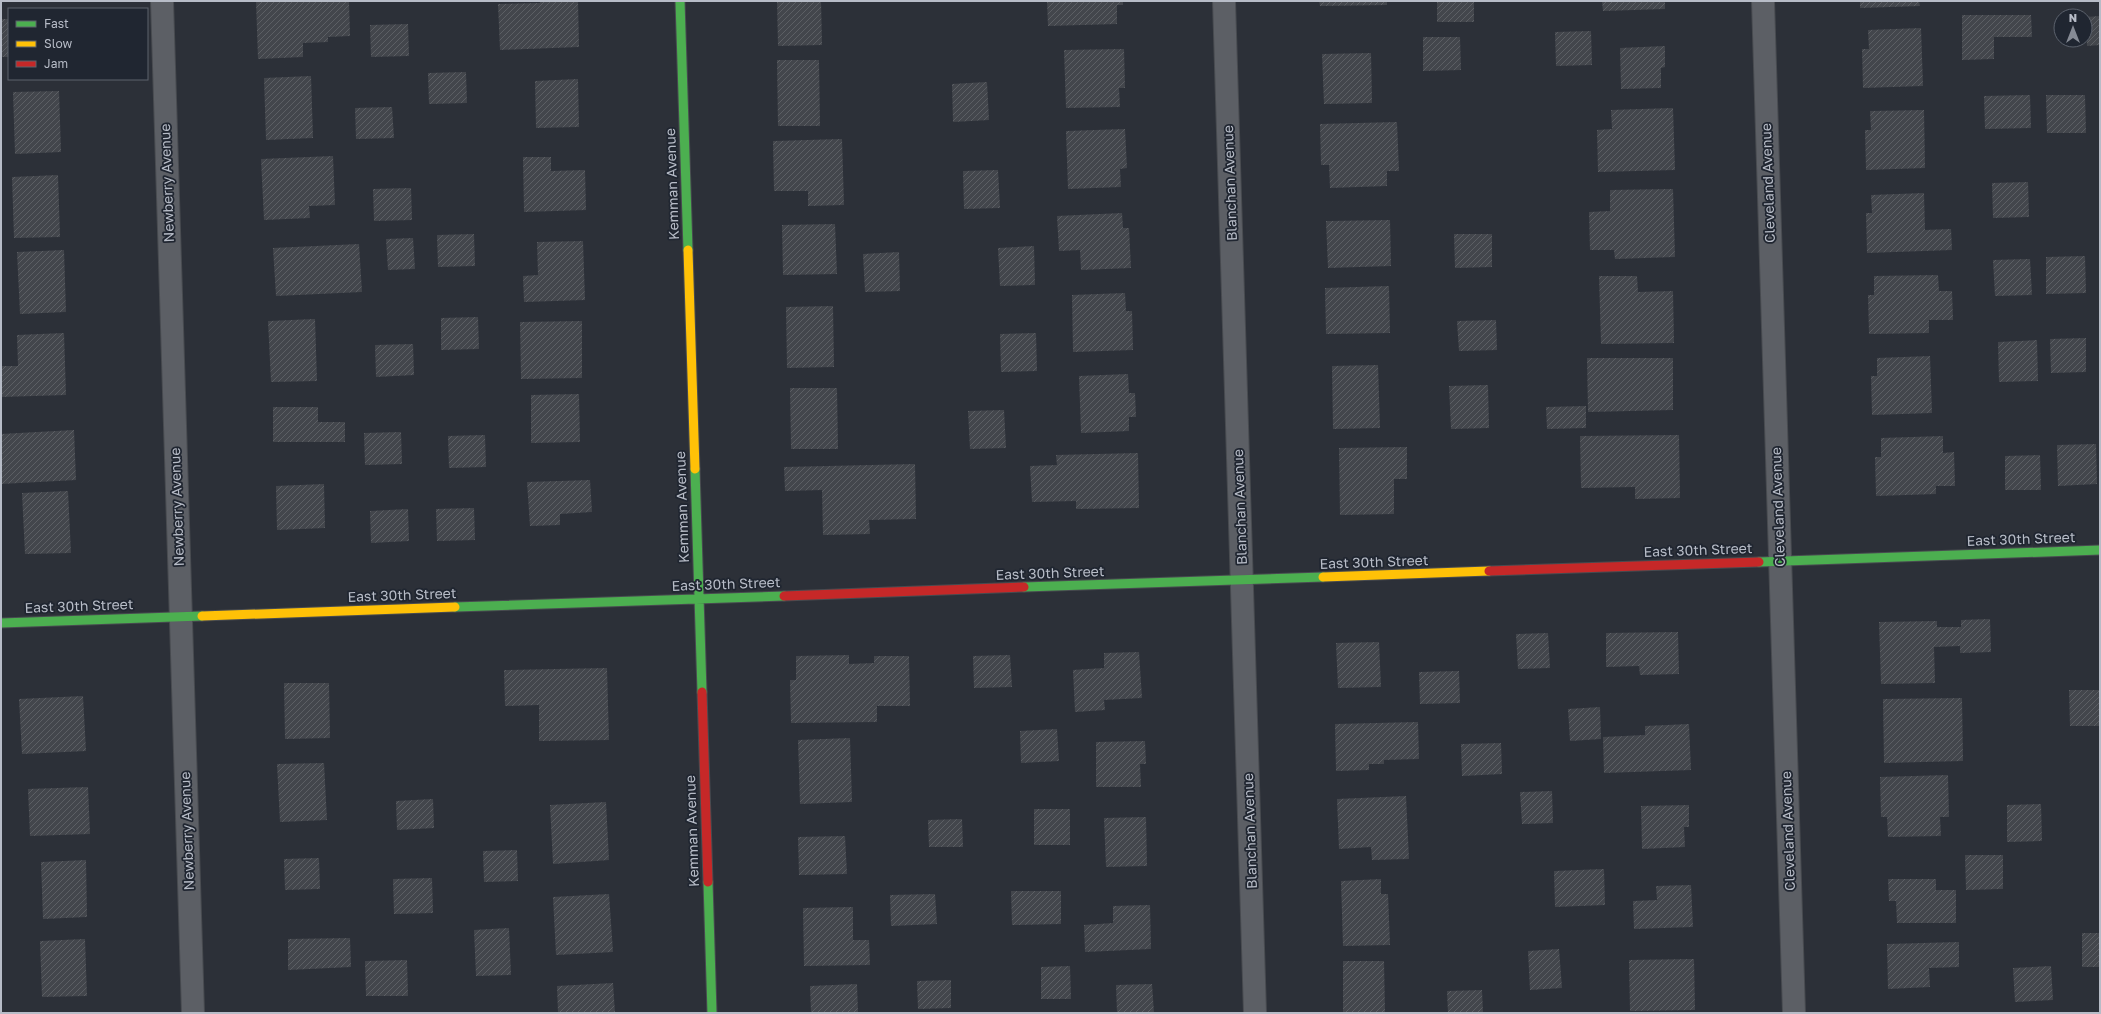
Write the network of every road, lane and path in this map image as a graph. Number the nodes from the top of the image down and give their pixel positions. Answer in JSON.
{"nodes":[{"id":1,"x":162,"y":1,"type":"edge"},
{"id":2,"x":680,"y":1,"type":"edge"},
{"id":3,"x":1224,"y":1,"type":"edge"},
{"id":4,"x":1762,"y":1,"type":"edge"},
{"id":5,"x":2100,"y":550,"type":"edge"},
{"id":6,"x":1780,"y":562,"type":"junction"},
{"id":7,"x":1242,"y":580,"type":"junction"},
{"id":8,"x":699,"y":600,"type":"junction"},
{"id":9,"x":181,"y":617,"type":"junction"},
{"id":10,"x":1,"y":623,"type":"edge"},
{"id":11,"x":193,"y":1013,"type":"edge"},
{"id":12,"x":712,"y":1013,"type":"edge"},
{"id":13,"x":1255,"y":1013,"type":"edge"},
{"id":14,"x":1794,"y":1013,"type":"edge"}],
"edges":[{"from":1,"to":9,"type":"street","name":"Newberry Avenue"},
{"from":2,"to":8,"type":"street","name":"Kemman Avenue"},
{"from":3,"to":7,"type":"street","name":"Blanchan Avenue"},
{"from":4,"to":6,"type":"street","name":"Cleveland Avenue"},
{"from":5,"to":6,"type":"street","name":"East 30th Street"},
{"from":6,"to":7,"type":"street","name":"East 30th Street"},
{"from":6,"to":14,"type":"street","name":"Cleveland Avenue"},
{"from":7,"to":8,"type":"street","name":"East 30th Street"},
{"from":7,"to":13,"type":"street","name":"Blanchan Avenue"},
{"from":8,"to":9,"type":"street","name":"East 30th Street"},
{"from":8,"to":12,"type":"street","name":"Kemman Avenue"},
{"from":9,"to":10,"type":"street","name":"East 30th Street"},
{"from":9,"to":11,"type":"street","name":"Newberry Avenue"}]}
